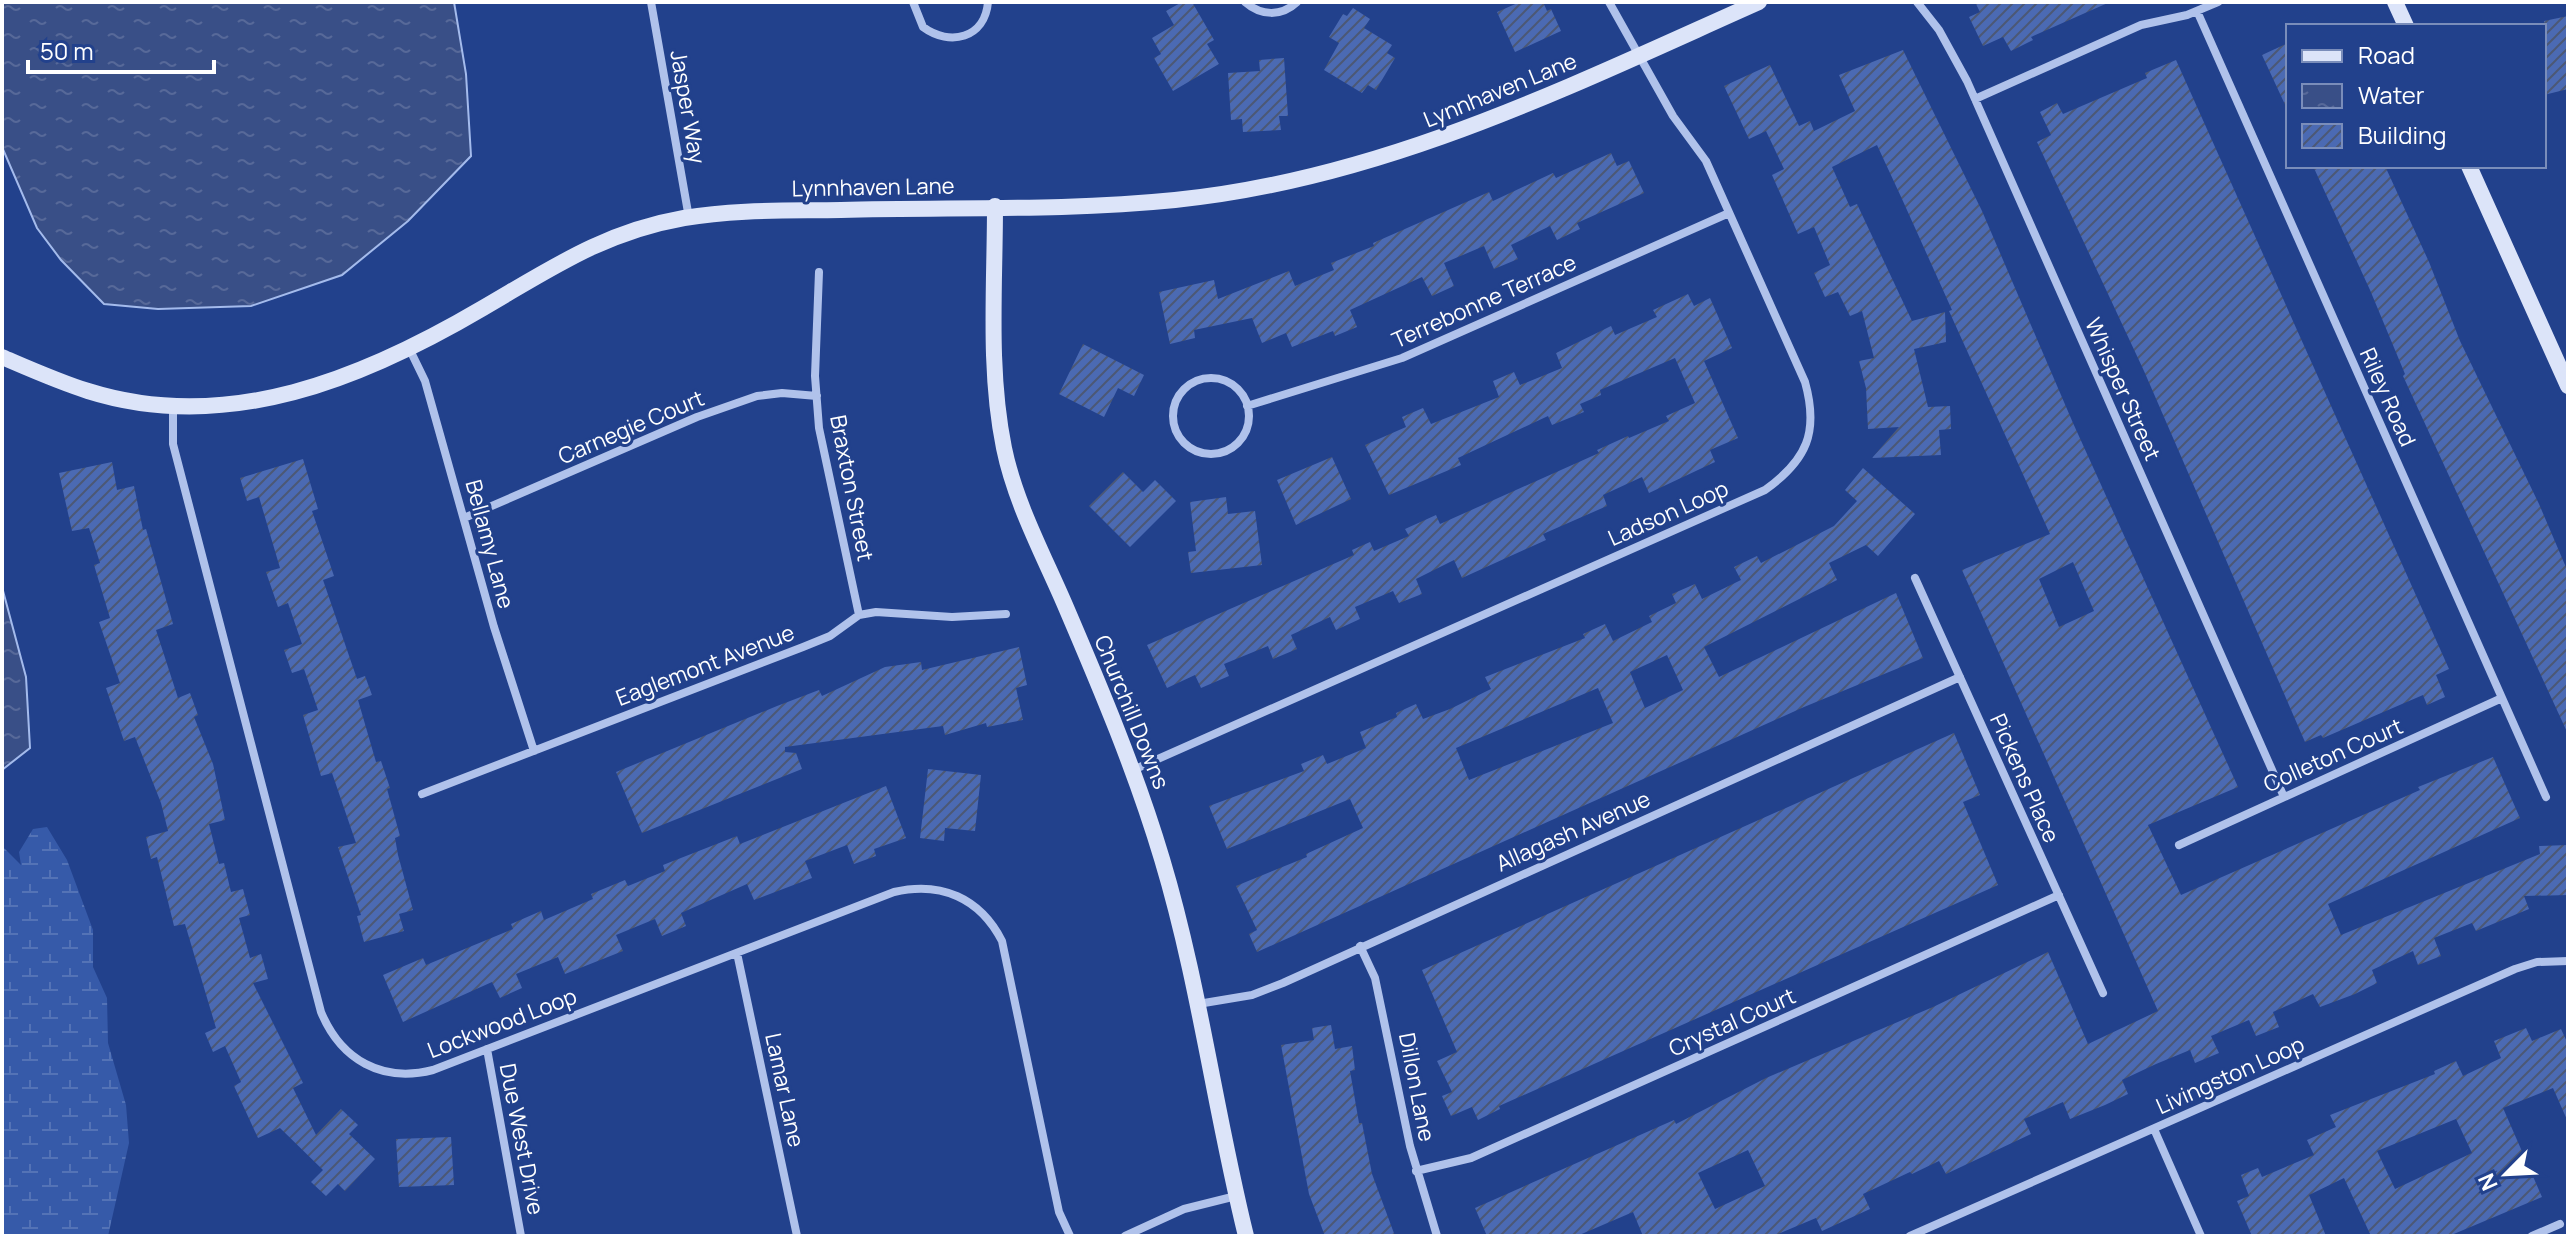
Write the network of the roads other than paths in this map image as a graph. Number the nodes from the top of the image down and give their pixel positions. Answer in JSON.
{"nodes":[{"id":1,"x":651,"y":2,"type":"edge"},
{"id":2,"x":913,"y":2,"type":"edge"},
{"id":3,"x":988,"y":2,"type":"edge"},
{"id":4,"x":1245,"y":2,"type":"edge"},
{"id":5,"x":1297,"y":2,"type":"edge"},
{"id":6,"x":1609,"y":2,"type":"edge"},
{"id":7,"x":1759,"y":2,"type":"edge"},
{"id":8,"x":1917,"y":2,"type":"edge"},
{"id":9,"x":2218,"y":2,"type":"edge"},
{"id":10,"x":2395,"y":2,"type":"edge"},
{"id":11,"x":2197,"y":11,"type":"junction"},
{"id":12,"x":2405,"y":24,"type":"edge"},
{"id":13,"x":1639,"y":55,"type":"junction"},
{"id":14,"x":1975,"y":99,"type":"junction"},
{"id":15,"x":2470,"y":168,"type":"edge"},
{"id":16,"x":995,"y":206,"type":"junction"},
{"id":17,"x":1729,"y":213,"type":"junction"},
{"id":18,"x":689,"y":218,"type":"junction"},
{"id":19,"x":819,"y":272,"type":"dead end"},
{"id":20,"x":409,"y":348,"type":"junction"},
{"id":21,"x":2,"y":357,"type":"edge"},
{"id":22,"x":2568,"y":386,"type":"edge"},
{"id":23,"x":817,"y":396,"type":"junction"},
{"id":24,"x":173,"y":405,"type":"junction"},
{"id":25,"x":1247,"y":406,"type":"junction"},
{"id":26,"x":464,"y":518,"type":"junction"},
{"id":27,"x":1915,"y":578,"type":"dead end"},
{"id":28,"x":1006,"y":614,"type":"dead end"},
{"id":29,"x":859,"y":615,"type":"junction"},
{"id":30,"x":1960,"y":677,"type":"junction"},
{"id":31,"x":2502,"y":698,"type":"junction"},
{"id":32,"x":534,"y":751,"type":"junction"},
{"id":33,"x":1133,"y":770,"type":"junction"},
{"id":34,"x":422,"y":794,"type":"dead end"},
{"id":35,"x":2284,"y":797,"type":"junction"},
{"id":36,"x":2546,"y":797,"type":"dead end"},
{"id":37,"x":2179,"y":845,"type":"dead end"},
{"id":38,"x":2059,"y":895,"type":"junction"},
{"id":39,"x":1360,"y":946,"type":"junction"},
{"id":40,"x":737,"y":953,"type":"junction"},
{"id":41,"x":2568,"y":961,"type":"edge"},
{"id":42,"x":2103,"y":993,"type":"dead end"},
{"id":43,"x":1198,"y":1004,"type":"junction"},
{"id":44,"x":487,"y":1049,"type":"junction"},
{"id":45,"x":2154,"y":1129,"type":"junction"},
{"id":46,"x":1416,"y":1171,"type":"junction"},
{"id":47,"x":1236,"y":1196,"type":"junction"},
{"id":48,"x":2560,"y":1224,"type":"dead end"},
{"id":49,"x":1916,"y":1235,"type":"edge"},
{"id":50,"x":521,"y":1236,"type":"edge"},
{"id":51,"x":797,"y":1236,"type":"edge"},
{"id":52,"x":1070,"y":1236,"type":"edge"},
{"id":53,"x":1125,"y":1236,"type":"edge"},
{"id":54,"x":1246,"y":1236,"type":"edge"},
{"id":55,"x":1437,"y":1236,"type":"edge"},
{"id":56,"x":2201,"y":1236,"type":"edge"},
{"id":57,"x":2532,"y":1236,"type":"edge"}],
"edges":[{"from":1,"to":18,"type":"street","name":"Jasper Way"},
{"from":2,"to":3,"type":"street"},
{"from":4,"to":5,"type":"street"},
{"from":6,"to":13,"type":"street","name":"Ladson Loop"},
{"from":7,"to":13,"type":"street","name":"Lynnhaven Lane"},
{"from":8,"to":14,"type":"street","name":"Whisper Street"},
{"from":9,"to":11,"type":"street"},
{"from":10,"to":12,"type":"street"},
{"from":11,"to":14,"type":"street"},
{"from":11,"to":31,"type":"street","name":"Riley Road"},
{"from":13,"to":16,"type":"street","name":"Lynnhaven Lane"},
{"from":13,"to":17,"type":"street","name":"Ladson Loop"},
{"from":14,"to":35,"type":"street","name":"Whisper Street"},
{"from":15,"to":22,"type":"street"},
{"from":16,"to":18,"type":"street","name":"Lynnhaven Lane"},
{"from":16,"to":33,"type":"street","name":"Churchill Downs"},
{"from":17,"to":25,"type":"street","name":"Terrebonne Terrace"},
{"from":17,"to":33,"type":"street","name":"Ladson Loop"},
{"from":18,"to":20,"type":"street","name":"Lynnhaven Lane"},
{"from":19,"to":23,"type":"street","name":"Braxton Street"},
{"from":20,"to":24,"type":"street","name":"Lynnhaven Lane"},
{"from":20,"to":26,"type":"street","name":"Bellamy Lane"},
{"from":21,"to":24,"type":"street","name":"Lynnhaven Lane"},
{"from":23,"to":26,"type":"street","name":"Carnegie Court"},
{"from":23,"to":29,"type":"street","name":"Braxton Street"},
{"from":24,"to":44,"type":"street","name":"Lockwood Loop"},
{"from":25,"to":25,"type":"street"},
{"from":26,"to":32,"type":"street","name":"Bellamy Lane"},
{"from":27,"to":30,"type":"street","name":"Pickens Place"},
{"from":28,"to":29,"type":"street"},
{"from":29,"to":32,"type":"street","name":"Eaglemont Avenue"},
{"from":30,"to":38,"type":"street","name":"Pickens Place"},
{"from":30,"to":39,"type":"street","name":"Allagash Avenue"},
{"from":31,"to":35,"type":"street","name":"Colleton Court"},
{"from":31,"to":36,"type":"street","name":"Riley Road"},
{"from":32,"to":34,"type":"street","name":"Eaglemont Avenue"},
{"from":33,"to":43,"type":"street","name":"Churchill Downs"},
{"from":35,"to":37,"type":"street","name":"Colleton Court"},
{"from":38,"to":42,"type":"street","name":"Pickens Place"},
{"from":38,"to":46,"type":"street","name":"Crystal Court"},
{"from":39,"to":43,"type":"street","name":"Allagash Avenue"},
{"from":39,"to":46,"type":"street","name":"Dillon Lane"},
{"from":40,"to":44,"type":"street","name":"Lockwood Loop"},
{"from":40,"to":51,"type":"street","name":"Lamar Lane"},
{"from":40,"to":52,"type":"street","name":"Lockwood Loop"},
{"from":41,"to":45,"type":"street","name":"Livingston Loop"},
{"from":43,"to":47,"type":"street","name":"Churchill Downs"},
{"from":44,"to":50,"type":"street","name":"Due West Drive"},
{"from":45,"to":49,"type":"street","name":"Livingston Loop"},
{"from":45,"to":56,"type":"street"},
{"from":46,"to":55,"type":"street","name":"Dillon Lane"},
{"from":47,"to":53,"type":"street"},
{"from":47,"to":54,"type":"street","name":"Churchill Downs"},
{"from":48,"to":57,"type":"street"}]}
